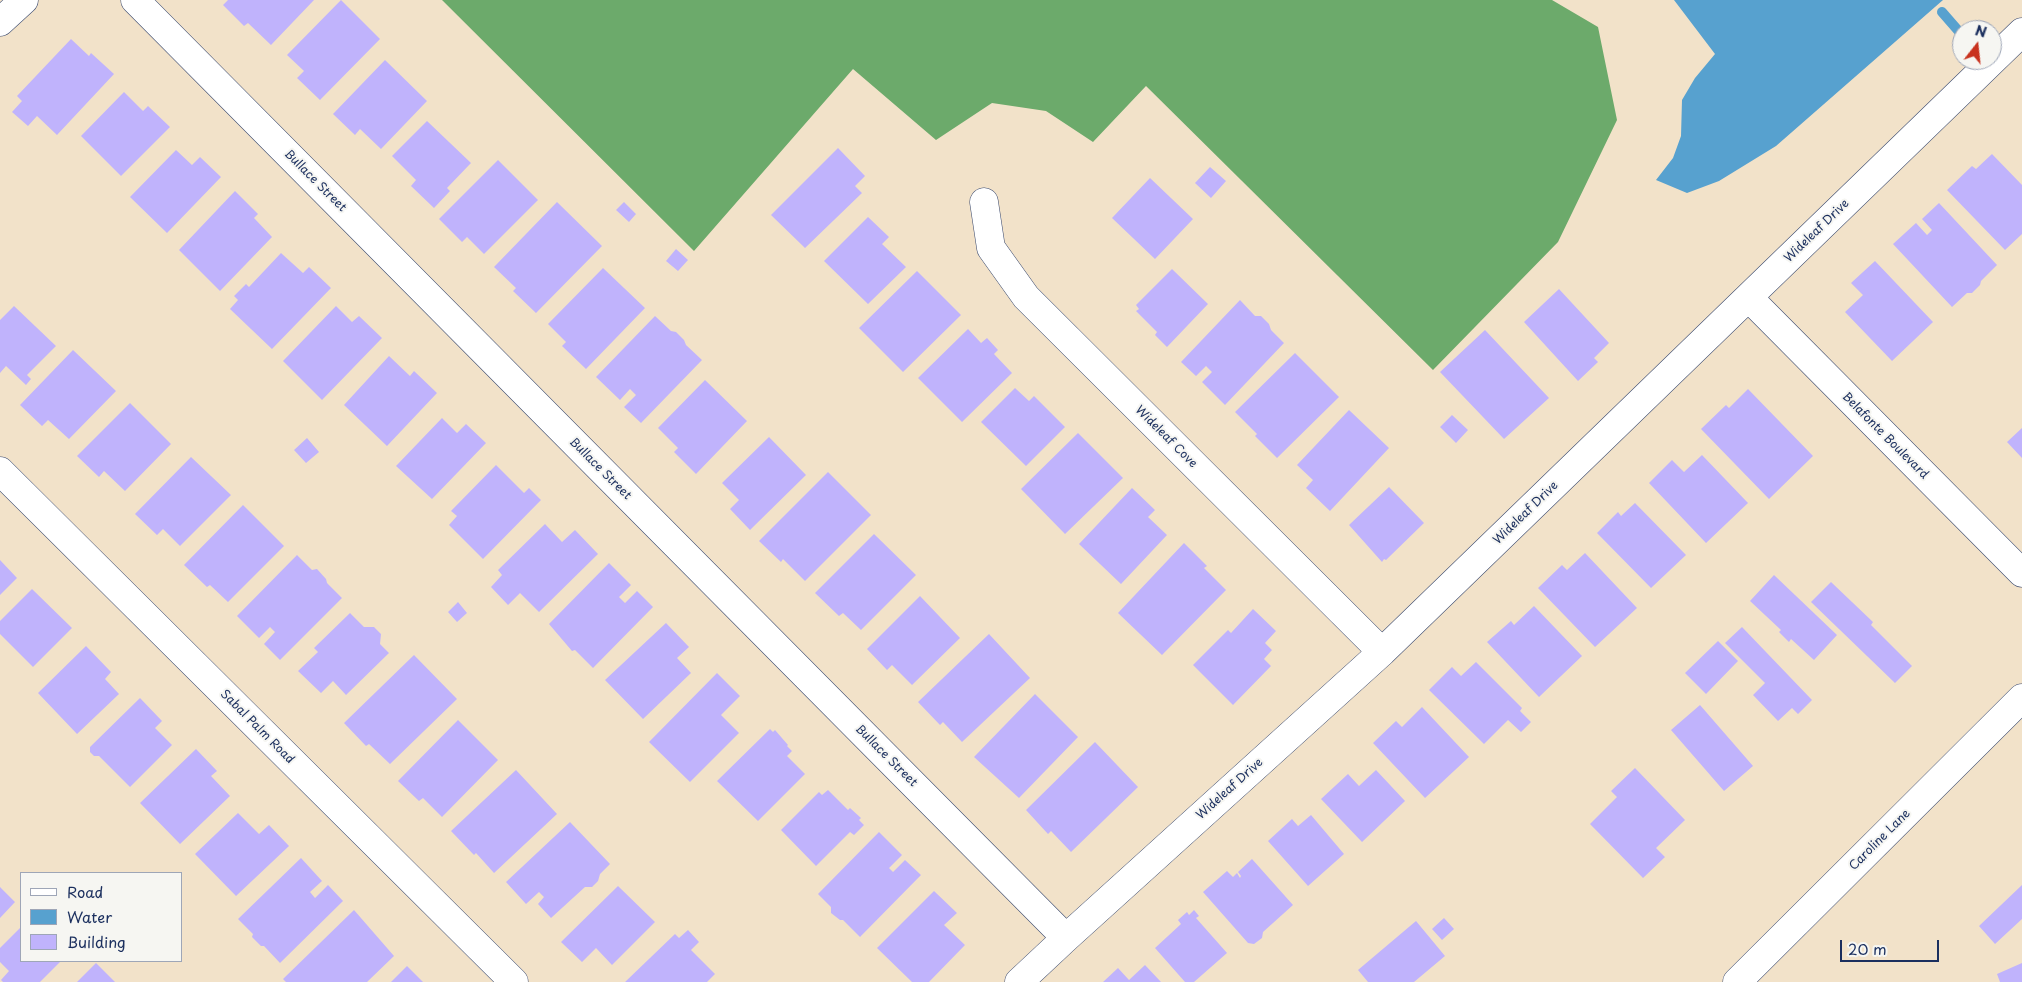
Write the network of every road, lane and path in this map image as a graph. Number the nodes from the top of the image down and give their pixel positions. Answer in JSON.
{"nodes":[{"id":1,"x":24,"y":0,"type":"edge"},
{"id":2,"x":135,"y":0,"type":"edge"},
{"id":3,"x":0,"y":22,"type":"edge"},
{"id":4,"x":2022,"y":32,"type":"edge"},
{"id":5,"x":984,"y":202,"type":"dead end"},
{"id":6,"x":1749,"y":298,"type":"junction"},
{"id":7,"x":0,"y":471,"type":"edge"},
{"id":8,"x":2022,"y":573,"type":"edge"},
{"id":9,"x":1382,"y":652,"type":"junction"},
{"id":10,"x":2022,"y":698,"type":"edge"},
{"id":11,"x":1066,"y":938,"type":"junction"},
{"id":12,"x":514,"y":982,"type":"edge"},
{"id":13,"x":1019,"y":982,"type":"edge"},
{"id":14,"x":1737,"y":982,"type":"edge"}],
"edges":[{"from":1,"to":3,"type":"street"},
{"from":2,"to":11,"type":"street","name":"Bullace Street"},
{"from":4,"to":6,"type":"street","name":"Wideleaf Drive"},
{"from":5,"to":9,"type":"street","name":"Wideleaf Cove"},
{"from":6,"to":8,"type":"street","name":"Belafonte Boulevard"},
{"from":6,"to":9,"type":"street","name":"Wideleaf Drive"},
{"from":7,"to":12,"type":"street","name":"Sabal Palm Road"},
{"from":9,"to":11,"type":"street","name":"Wideleaf Drive"},
{"from":10,"to":14,"type":"street","name":"Caroline Lane"},
{"from":11,"to":13,"type":"street","name":"Wideleaf Drive"}]}
